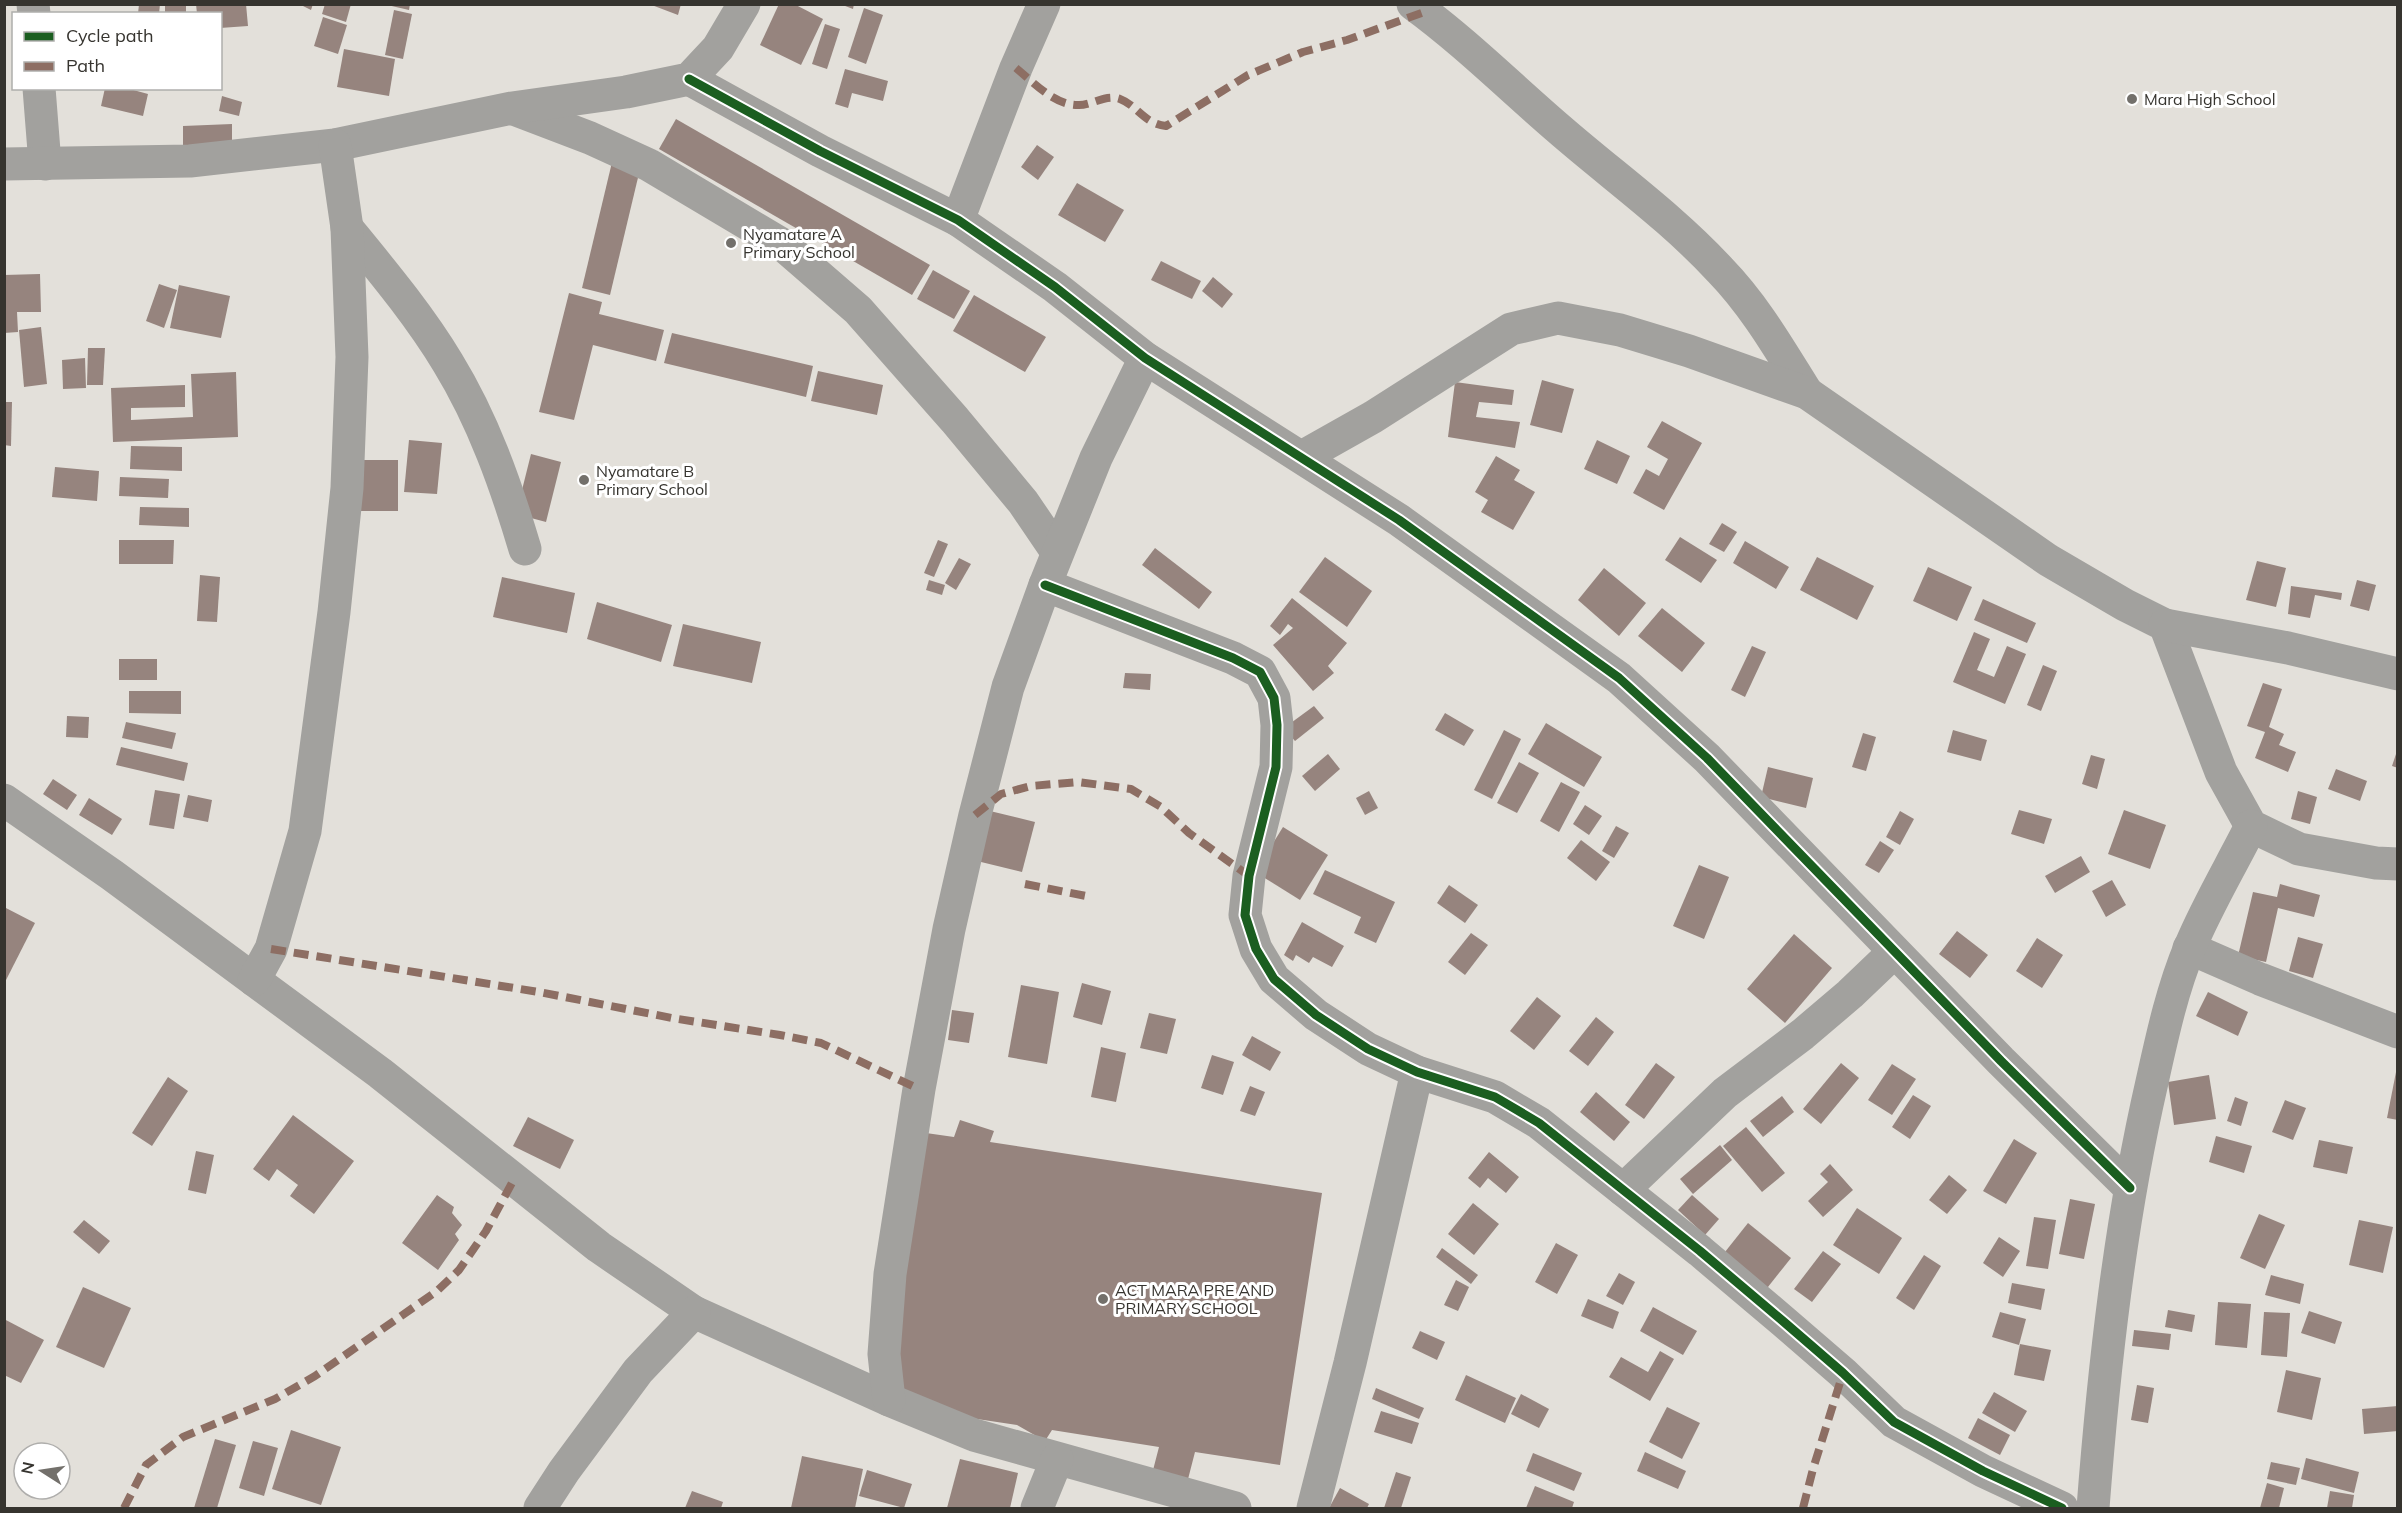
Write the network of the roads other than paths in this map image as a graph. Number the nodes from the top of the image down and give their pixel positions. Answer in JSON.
{"nodes":[{"id":1,"x":744,"y":4,"type":"edge"},
{"id":2,"x":1044,"y":4,"type":"edge"},
{"id":3,"x":1413,"y":4,"type":"edge"},
{"id":4,"x":1444,"y":4,"type":"edge"},
{"id":5,"x":1467,"y":48,"type":"junction"},
{"id":6,"x":689,"y":79,"type":"junction"},
{"id":7,"x":39,"y":90,"type":"edge"},
{"id":8,"x":512,"y":108,"type":"junction"},
{"id":9,"x":335,"y":145,"type":"junction"},
{"id":10,"x":4,"y":164,"type":"edge"},
{"id":11,"x":45,"y":164,"type":"junction"},
{"id":12,"x":958,"y":220,"type":"junction"},
{"id":13,"x":347,"y":228,"type":"junction"},
{"id":14,"x":1145,"y":358,"type":"junction"},
{"id":15,"x":1807,"y":393,"type":"junction"},
{"id":16,"x":1302,"y":457,"type":"junction"},
{"id":17,"x":525,"y":549,"type":"dead end"},
{"id":18,"x":1057,"y":552,"type":"junction"},
{"id":19,"x":1045,"y":585,"type":"junction"},
{"id":20,"x":2165,"y":625,"type":"junction"},
{"id":21,"x":2397,"y":674,"type":"edge"},
{"id":22,"x":4,"y":800,"type":"edge"},
{"id":23,"x":2251,"y":826,"type":"junction"},
{"id":24,"x":2397,"y":864,"type":"edge"},
{"id":25,"x":2189,"y":948,"type":"junction"},
{"id":26,"x":1894,"y":952,"type":"junction"},
{"id":27,"x":254,"y":980,"type":"junction"},
{"id":28,"x":2397,"y":1032,"type":"edge"},
{"id":29,"x":1417,"y":1072,"type":"junction"},
{"id":30,"x":2130,"y":1188,"type":"junction"},
{"id":31,"x":1623,"y":1190,"type":"junction"},
{"id":32,"x":694,"y":1312,"type":"junction"},
{"id":33,"x":889,"y":1400,"type":"junction"},
{"id":34,"x":1056,"y":1459,"type":"junction"},
{"id":35,"x":540,"y":1509,"type":"edge"},
{"id":36,"x":1037,"y":1509,"type":"edge"},
{"id":37,"x":1235,"y":1509,"type":"edge"},
{"id":38,"x":1313,"y":1509,"type":"edge"},
{"id":39,"x":2062,"y":1509,"type":"edge"},
{"id":40,"x":2093,"y":1509,"type":"edge"}],
"edges":[{"from":1,"to":6,"type":"street"},
{"from":2,"to":12,"type":"street"},
{"from":3,"to":5,"type":"street"},
{"from":4,"to":5,"type":"street"},
{"from":5,"to":15,"type":"street"},
{"from":6,"to":8,"type":"street"},
{"from":6,"to":12,"type":"street"},
{"from":7,"to":11,"type":"street"},
{"from":8,"to":9,"type":"street"},
{"from":8,"to":18,"type":"street"},
{"from":9,"to":11,"type":"street"},
{"from":9,"to":13,"type":"street"},
{"from":10,"to":11,"type":"street"},
{"from":12,"to":14,"type":"street"},
{"from":13,"to":17,"type":"street"},
{"from":13,"to":27,"type":"street"},
{"from":14,"to":16,"type":"street"},
{"from":14,"to":18,"type":"street"},
{"from":15,"to":16,"type":"street"},
{"from":15,"to":20,"type":"street"},
{"from":16,"to":26,"type":"street"},
{"from":18,"to":19,"type":"street"},
{"from":19,"to":29,"type":"street"},
{"from":19,"to":33,"type":"street"},
{"from":20,"to":21,"type":"street"},
{"from":20,"to":23,"type":"street"},
{"from":22,"to":27,"type":"street"},
{"from":23,"to":24,"type":"street"},
{"from":23,"to":25,"type":"street"},
{"from":25,"to":28,"type":"street"},
{"from":25,"to":30,"type":"street"},
{"from":26,"to":30,"type":"street"},
{"from":26,"to":31,"type":"street"},
{"from":27,"to":32,"type":"street"},
{"from":29,"to":31,"type":"street"},
{"from":29,"to":38,"type":"street"},
{"from":30,"to":40,"type":"street"},
{"from":31,"to":39,"type":"street"},
{"from":32,"to":33,"type":"street"},
{"from":32,"to":35,"type":"street"},
{"from":33,"to":34,"type":"street"},
{"from":34,"to":36,"type":"street"},
{"from":34,"to":37,"type":"street"}]}
